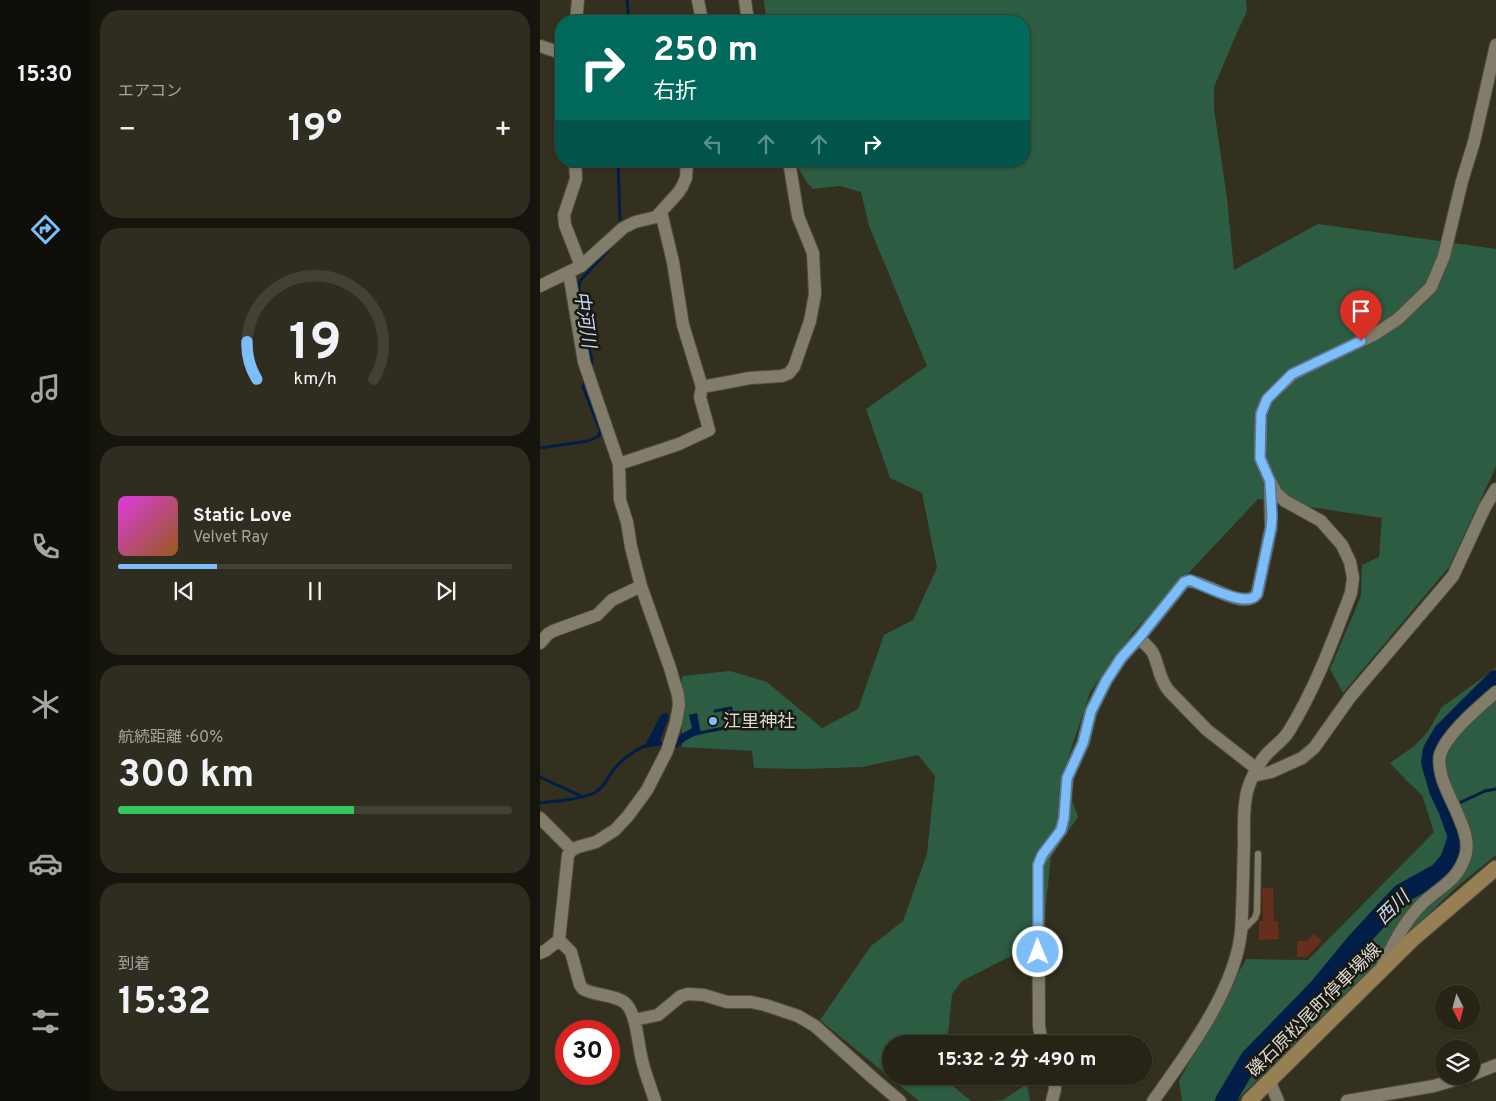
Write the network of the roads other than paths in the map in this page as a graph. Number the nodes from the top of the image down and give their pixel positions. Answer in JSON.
{"nodes":[{"id":1,"x":578,"y":0,"type":"edge"},
{"id":2,"x":698,"y":0,"type":"edge"},
{"id":3,"x":745,"y":0,"type":"edge"},
{"id":4,"x":577,"y":15,"type":"edge"},
{"id":5,"x":701,"y":15,"type":"edge"},
{"id":6,"x":747,"y":15,"type":"edge"},
{"id":7,"x":1496,"y":45,"type":"edge"},
{"id":8,"x":540,"y":46,"type":"edge"},
{"id":9,"x":555,"y":51,"type":"edge"},
{"id":10,"x":575,"y":167,"type":"edge"},
{"id":11,"x":687,"y":167,"type":"edge"},
{"id":12,"x":790,"y":167,"type":"edge"},
{"id":13,"x":661,"y":212,"type":"junction"},
{"id":14,"x":581,"y":266,"type":"junction"},
{"id":15,"x":569,"y":273,"type":"junction"},
{"id":16,"x":540,"y":286,"type":"edge"},
{"id":17,"x":702,"y":387,"type":"junction"},
{"id":18,"x":619,"y":464,"type":"junction"},
{"id":19,"x":1270,"y":481,"type":"junction"},
{"id":20,"x":1496,"y":489,"type":"edge"},
{"id":21,"x":641,"y":586,"type":"junction"},
{"id":22,"x":1139,"y":638,"type":"junction"},
{"id":23,"x":540,"y":643,"type":"edge"},
{"id":24,"x":1496,"y":692,"type":"edge"},
{"id":25,"x":1255,"y":772,"type":"junction"},
{"id":26,"x":540,"y":818,"type":"edge"},
{"id":27,"x":572,"y":850,"type":"junction"},
{"id":28,"x":1258,"y":854,"type":"dead end"},
{"id":29,"x":1496,"y":868,"type":"edge"},
{"id":30,"x":1240,"y":932,"type":"junction"},
{"id":31,"x":559,"y":940,"type":"junction"},
{"id":32,"x":540,"y":953,"type":"edge"},
{"id":33,"x":1381,"y":970,"type":"junction"},
{"id":34,"x":634,"y":1020,"type":"junction"},
{"id":35,"x":1040,"y":1035,"type":"edge"},
{"id":36,"x":1496,"y":1065,"type":"edge"},
{"id":37,"x":1480,"y":1072,"type":"edge"},
{"id":38,"x":1269,"y":1080,"type":"junction"},
{"id":39,"x":1055,"y":1085,"type":"edge"},
{"id":40,"x":1438,"y":1085,"type":"edge"},
{"id":41,"x":1281,"y":1100,"type":"edge"},
{"id":42,"x":655,"y":1101,"type":"edge"},
{"id":43,"x":900,"y":1101,"type":"edge"},
{"id":44,"x":1052,"y":1101,"type":"edge"},
{"id":45,"x":1153,"y":1101,"type":"edge"},
{"id":46,"x":1249,"y":1101,"type":"edge"},
{"id":47,"x":1347,"y":1101,"type":"edge"}],
"edges":[{"from":1,"to":4,"type":"street"},
{"from":2,"to":5,"type":"street"},
{"from":3,"to":6,"type":"street"},
{"from":7,"to":19,"type":"street"},
{"from":8,"to":9,"type":"street"},
{"from":10,"to":14,"type":"street"},
{"from":11,"to":13,"type":"street"},
{"from":12,"to":17,"type":"street"},
{"from":13,"to":14,"type":"street"},
{"from":13,"to":17,"type":"street"},
{"from":14,"to":15,"type":"street"},
{"from":15,"to":16,"type":"street"},
{"from":15,"to":18,"type":"street"},
{"from":17,"to":18,"type":"street"},
{"from":18,"to":21,"type":"street"},
{"from":19,"to":22,"type":"street"},
{"from":19,"to":25,"type":"street"},
{"from":20,"to":25,"type":"street"},
{"from":21,"to":23,"type":"street"},
{"from":21,"to":27,"type":"street"},
{"from":22,"to":25,"type":"street"},
{"from":22,"to":35,"type":"street"},
{"from":24,"to":33,"type":"street"},
{"from":25,"to":30,"type":"street"},
{"from":26,"to":27,"type":"street"},
{"from":27,"to":31,"type":"street"},
{"from":28,"to":30,"type":"lane"},
{"from":29,"to":33,"type":"main road","name":"礫石原松尾町停車場線"},
{"from":30,"to":45,"type":"street"},
{"from":31,"to":32,"type":"street"},
{"from":31,"to":34,"type":"street"},
{"from":33,"to":38,"type":"main road","name":"礫石原松尾町停車場線"},
{"from":34,"to":42,"type":"street"},
{"from":34,"to":43,"type":"street"},
{"from":36,"to":37,"type":"street"},
{"from":38,"to":41,"type":"street"},
{"from":38,"to":46,"type":"main road","name":"礫石原松尾町停車場線"},
{"from":39,"to":44,"type":"street"},
{"from":40,"to":47,"type":"street"}]}
